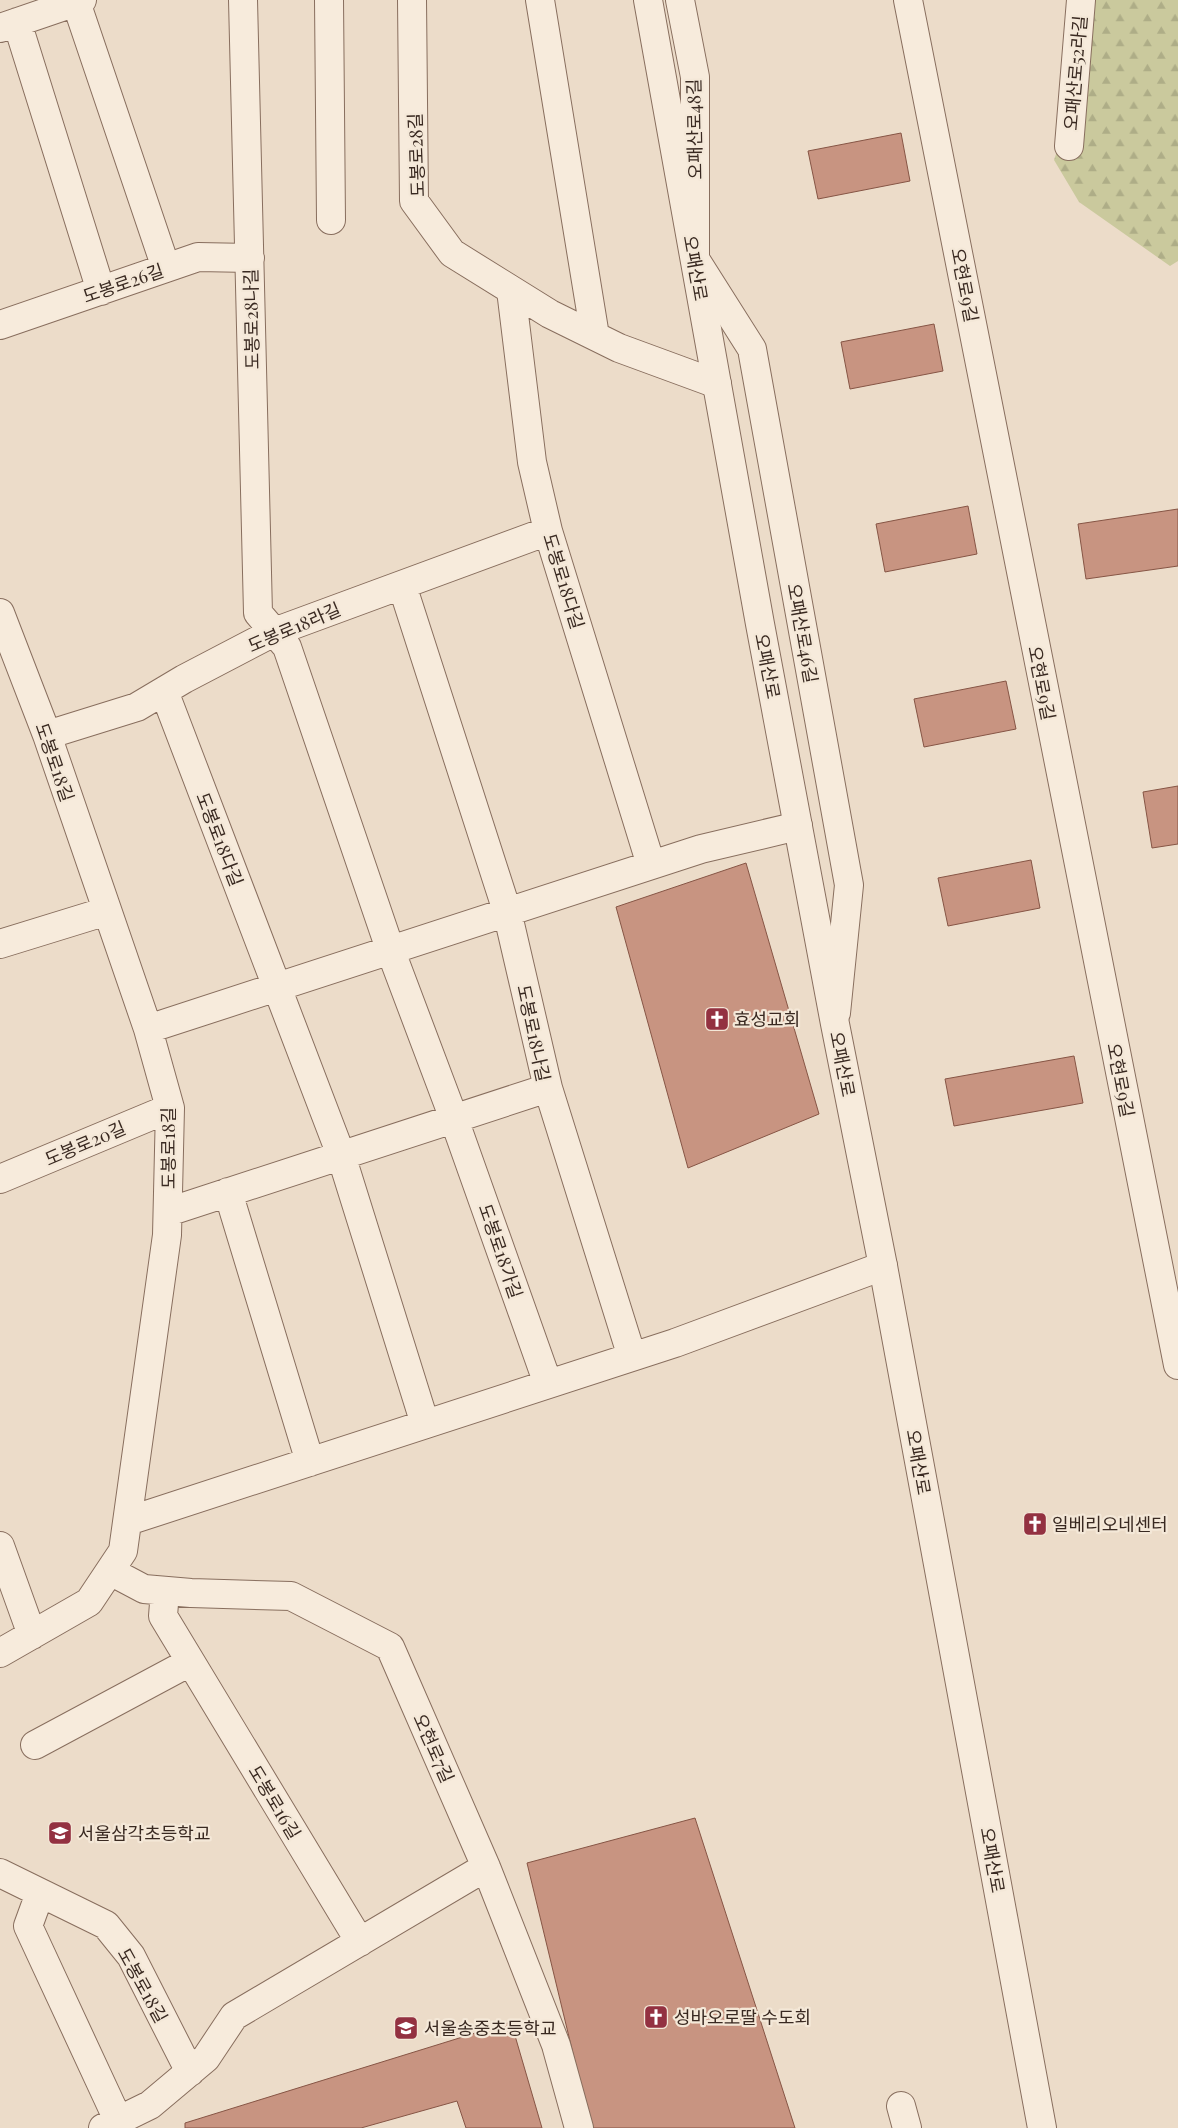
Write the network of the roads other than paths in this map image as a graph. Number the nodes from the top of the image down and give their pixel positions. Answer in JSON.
{"nodes":[{"id":1,"x":243,"y":0,"type":"edge"},
{"id":2,"x":329,"y":0,"type":"edge"},
{"id":3,"x":412,"y":0,"type":"edge"},
{"id":4,"x":540,"y":0,"type":"edge"},
{"id":5,"x":648,"y":0,"type":"edge"},
{"id":6,"x":680,"y":0,"type":"edge"},
{"id":7,"x":908,"y":0,"type":"edge"},
{"id":8,"x":1082,"y":0,"type":"edge"},
{"id":9,"x":79,"y":1,"type":"edge"},
{"id":10,"x":8,"y":25,"type":"edge"},
{"id":11,"x":1069,"y":146,"type":"dead end"},
{"id":12,"x":330,"y":220,"type":"dead end"},
{"id":13,"x":250,"y":258,"type":"junction"},
{"id":14,"x":695,"y":259,"type":"junction"},
{"id":15,"x":166,"y":268,"type":"junction"},
{"id":16,"x":511,"y":290,"type":"junction"},
{"id":17,"x":101,"y":291,"type":"junction"},
{"id":18,"x":0,"y":325,"type":"edge"},
{"id":19,"x":595,"y":336,"type":"junction"},
{"id":20,"x":717,"y":384,"type":"junction"},
{"id":21,"x":548,"y":531,"type":"junction"},
{"id":22,"x":402,"y":585,"type":"junction"},
{"id":23,"x":0,"y":613,"type":"edge"},
{"id":24,"x":274,"y":632,"type":"junction"},
{"id":25,"x":164,"y":690,"type":"junction"},
{"id":26,"x":47,"y":735,"type":"junction"},
{"id":27,"x":798,"y":826,"type":"junction"},
{"id":28,"x":651,"y":865,"type":"junction"},
{"id":29,"x":107,"y":911,"type":"junction"},
{"id":30,"x":507,"y":911,"type":"junction"},
{"id":31,"x":0,"y":944,"type":"edge"},
{"id":32,"x":390,"y":950,"type":"junction"},
{"id":33,"x":275,"y":987,"type":"junction"},
{"id":34,"x":835,"y":1024,"type":"junction"},
{"id":35,"x":148,"y":1029,"type":"junction"},
{"id":36,"x":548,"y":1088,"type":"junction"},
{"id":37,"x":170,"y":1108,"type":"junction"},
{"id":38,"x":454,"y":1119,"type":"junction"},
{"id":39,"x":341,"y":1156,"type":"junction"},
{"id":40,"x":0,"y":1179,"type":"edge"},
{"id":41,"x":228,"y":1192,"type":"junction"},
{"id":42,"x":168,"y":1212,"type":"junction"},
{"id":43,"x":883,"y":1266,"type":"junction"},
{"id":44,"x":632,"y":1357,"type":"junction"},
{"id":45,"x":1178,"y":1365,"type":"edge"},
{"id":46,"x":548,"y":1384,"type":"junction"},
{"id":47,"x":425,"y":1424,"type":"junction"},
{"id":48,"x":310,"y":1462,"type":"junction"},
{"id":49,"x":128,"y":1521,"type":"junction"},
{"id":50,"x":0,"y":1546,"type":"edge"},
{"id":51,"x":110,"y":1571,"type":"junction"},
{"id":52,"x":165,"y":1591,"type":"junction"},
{"id":53,"x":32,"y":1635,"type":"junction"},
{"id":54,"x":0,"y":1653,"type":"edge"},
{"id":55,"x":190,"y":1662,"type":"junction"},
{"id":56,"x":35,"y":1745,"type":"dead end"},
{"id":57,"x":486,"y":1867,"type":"junction"},
{"id":58,"x":0,"y":1873,"type":"edge"},
{"id":59,"x":40,"y":1893,"type":"junction"},
{"id":60,"x":360,"y":1942,"type":"junction"},
{"id":61,"x":190,"y":2072,"type":"junction"},
{"id":62,"x":111,"y":2124,"type":"edge"},
{"id":63,"x":579,"y":2128,"type":"edge"},
{"id":64,"x":1042,"y":2128,"type":"edge"}],
"edges":[{"from":1,"to":13,"type":"street","name":"도봉로28나길"},
{"from":2,"to":12,"type":"street"},
{"from":3,"to":16,"type":"street","name":"도봉로28길"},
{"from":4,"to":19,"type":"street"},
{"from":5,"to":14,"type":"street","name":"오패산로"},
{"from":6,"to":14,"type":"street","name":"오패산로48길"},
{"from":7,"to":45,"type":"street","name":"오현로9길"},
{"from":8,"to":11,"type":"street","name":"오패산로52라길"},
{"from":9,"to":10,"type":"street"},
{"from":9,"to":15,"type":"street"},
{"from":10,"to":17,"type":"street"},
{"from":13,"to":15,"type":"street","name":"도봉로26길"},
{"from":13,"to":24,"type":"street","name":"도봉로28나길"},
{"from":14,"to":20,"type":"street","name":"오패산로"},
{"from":14,"to":34,"type":"street","name":"오패산로46길"},
{"from":15,"to":17,"type":"street","name":"도봉로26길"},
{"from":16,"to":19,"type":"street","name":"도봉로28길"},
{"from":16,"to":21,"type":"street","name":"도봉로18다길"},
{"from":17,"to":18,"type":"street","name":"도봉로26길"},
{"from":19,"to":20,"type":"street","name":"도봉로28길"},
{"from":20,"to":27,"type":"street","name":"오패산로"},
{"from":21,"to":22,"type":"street","name":"도봉로18라길"},
{"from":21,"to":28,"type":"street","name":"도봉로18다길"},
{"from":22,"to":24,"type":"street","name":"도봉로18라길"},
{"from":22,"to":30,"type":"street"},
{"from":23,"to":26,"type":"street","name":"도봉로18길"},
{"from":24,"to":25,"type":"street","name":"도봉로18라길"},
{"from":24,"to":32,"type":"street"},
{"from":25,"to":26,"type":"street","name":"도봉로18라길"},
{"from":25,"to":33,"type":"street","name":"도봉로18다길"},
{"from":26,"to":29,"type":"street","name":"도봉로18길"},
{"from":27,"to":28,"type":"street"},
{"from":27,"to":34,"type":"street","name":"오패산로"},
{"from":28,"to":30,"type":"street"},
{"from":29,"to":31,"type":"street"},
{"from":29,"to":35,"type":"street","name":"도봉로18길"},
{"from":30,"to":32,"type":"street"},
{"from":30,"to":36,"type":"street","name":"도봉로18나길"},
{"from":32,"to":33,"type":"street"},
{"from":32,"to":38,"type":"street"},
{"from":33,"to":35,"type":"street"},
{"from":33,"to":39,"type":"street"},
{"from":34,"to":43,"type":"street","name":"오패산로"},
{"from":35,"to":37,"type":"street","name":"도봉로18길"},
{"from":36,"to":38,"type":"street","name":"도봉로18나길"},
{"from":36,"to":44,"type":"street"},
{"from":37,"to":40,"type":"street","name":"도봉로20길"},
{"from":37,"to":42,"type":"street","name":"도봉로18길"},
{"from":38,"to":39,"type":"street","name":"도봉로18나길"},
{"from":38,"to":46,"type":"street","name":"도봉로18가길"},
{"from":39,"to":41,"type":"street","name":"도봉로18나길"},
{"from":39,"to":47,"type":"street"},
{"from":41,"to":42,"type":"street","name":"도봉로18나길"},
{"from":41,"to":48,"type":"street"},
{"from":42,"to":49,"type":"street","name":"도봉로18길"},
{"from":43,"to":44,"type":"street"},
{"from":43,"to":64,"type":"street","name":"오패산로"},
{"from":44,"to":46,"type":"street"},
{"from":46,"to":47,"type":"street"},
{"from":47,"to":48,"type":"street"},
{"from":48,"to":49,"type":"street"},
{"from":49,"to":51,"type":"street","name":"도봉로18길"},
{"from":50,"to":53,"type":"street"},
{"from":51,"to":52,"type":"street","name":"오현로7길"},
{"from":51,"to":53,"type":"street","name":"도봉로18길"},
{"from":52,"to":55,"type":"street","name":"도봉로16길"},
{"from":52,"to":57,"type":"street","name":"오현로7길"},
{"from":53,"to":54,"type":"street","name":"도봉로18길"},
{"from":55,"to":56,"type":"street"},
{"from":55,"to":60,"type":"street","name":"도봉로16길"},
{"from":57,"to":60,"type":"street"},
{"from":57,"to":63,"type":"street","name":"오현로7길"},
{"from":58,"to":59,"type":"street","name":"도봉로18길"},
{"from":59,"to":61,"type":"street","name":"도봉로18길"},
{"from":59,"to":62,"type":"street"},
{"from":60,"to":61,"type":"street"},
{"from":61,"to":62,"type":"street"}]}
